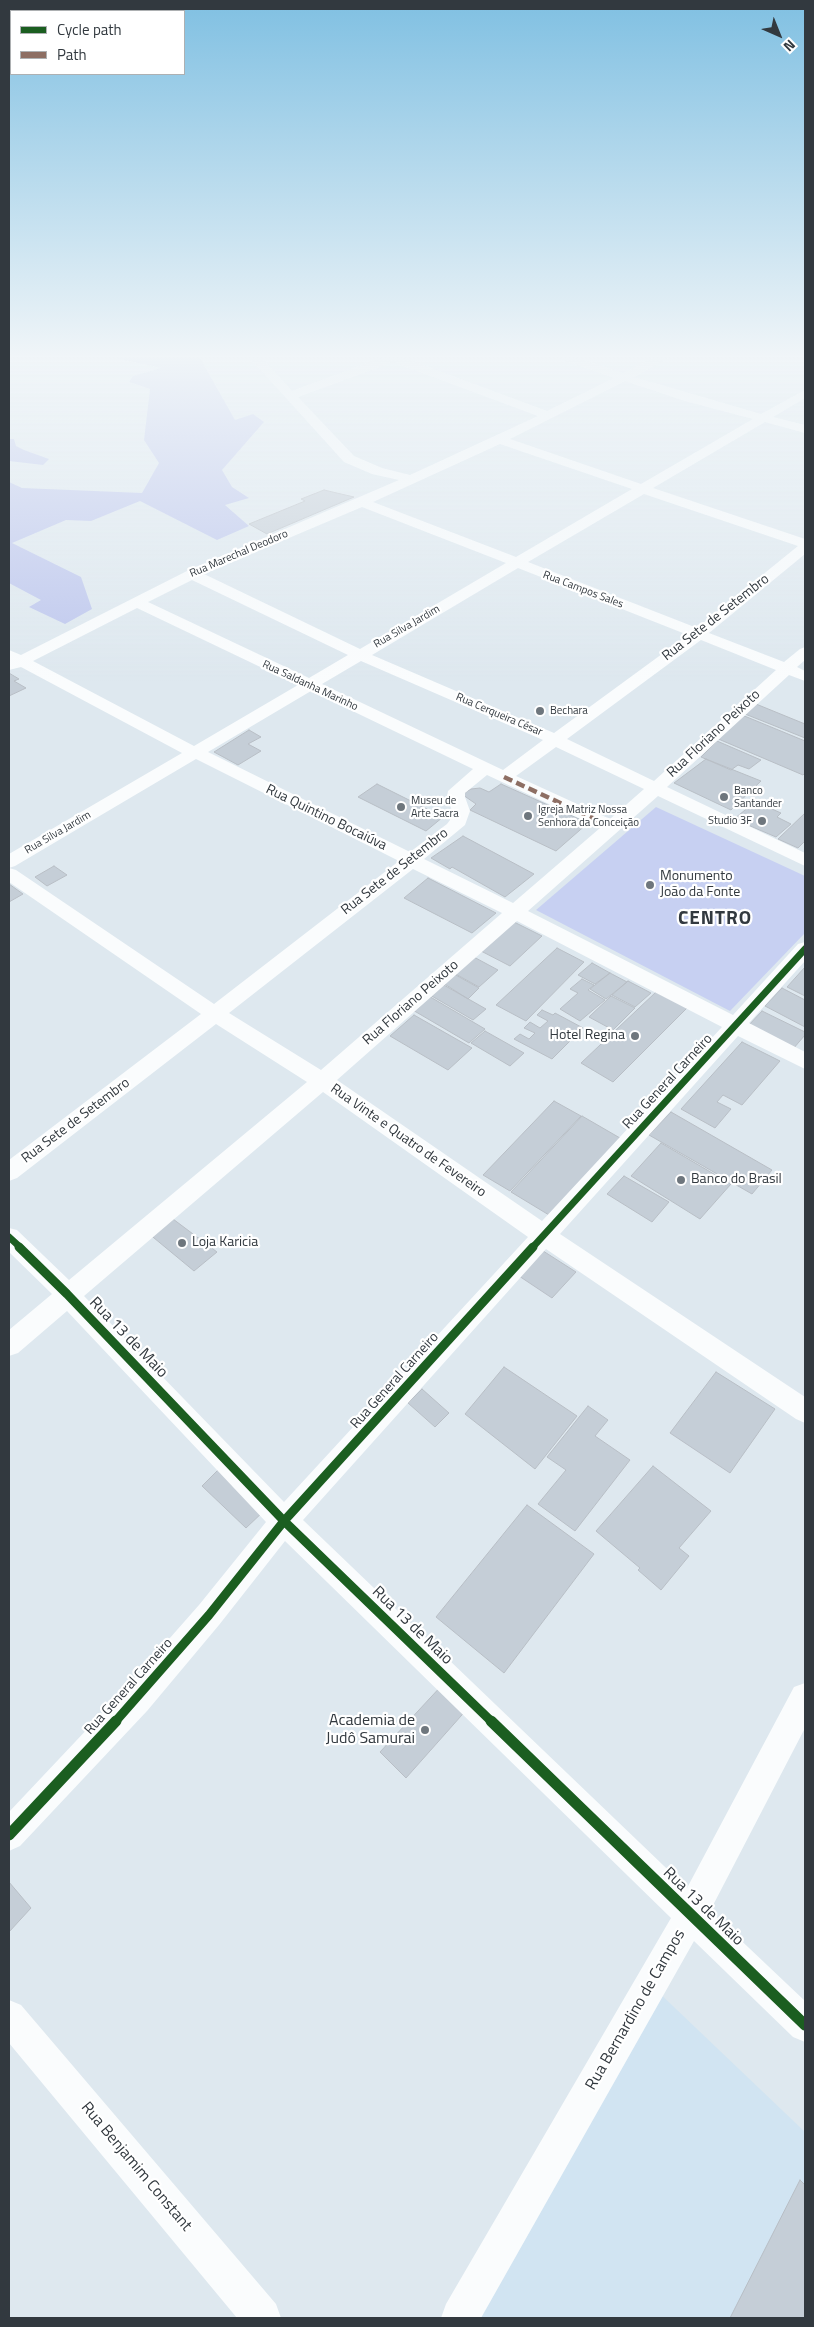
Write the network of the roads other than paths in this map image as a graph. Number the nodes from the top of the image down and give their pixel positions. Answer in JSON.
{"nodes":[{"id":1,"x":368,"y":467,"type":"edge"},
{"id":2,"x":442,"y":467,"type":"edge"},
{"id":3,"x":575,"y":467,"type":"edge"},
{"id":4,"x":681,"y":467,"type":"edge"},
{"id":5,"x":413,"y":480,"type":"junction"},
{"id":6,"x":642,"y":490,"type":"junction"},
{"id":7,"x":362,"y":502,"type":"junction"},
{"id":8,"x":805,"y":546,"type":"edge"},
{"id":9,"x":516,"y":564,"type":"junction"},
{"id":10,"x":192,"y":574,"type":"junction"},
{"id":11,"x":136,"y":602,"type":"junction"},
{"id":12,"x":698,"y":635,"type":"junction"},
{"id":13,"x":805,"y":652,"type":"edge"},
{"id":14,"x":360,"y":655,"type":"junction"},
{"id":15,"x":13,"y":661,"type":"edge"},
{"id":16,"x":786,"y":668,"type":"junction"},
{"id":17,"x":805,"y":676,"type":"edge"},
{"id":18,"x":308,"y":685,"type":"junction"},
{"id":19,"x":554,"y":739,"type":"junction"},
{"id":20,"x":196,"y":753,"type":"junction"},
{"id":21,"x":485,"y":768,"type":"junction"},
{"id":22,"x":504,"y":777,"type":"junction"},
{"id":23,"x":656,"y":788,"type":"junction"},
{"id":24,"x":610,"y":826,"type":"junction"},
{"id":25,"x":410,"y":860,"type":"junction"},
{"id":26,"x":805,"y":860,"type":"edge"},
{"id":27,"x":9,"y":862,"type":"edge"},
{"id":28,"x":9,"y":874,"type":"edge"},
{"id":29,"x":515,"y":912,"type":"junction"},
{"id":30,"x":805,"y":950,"type":"edge"},
{"id":31,"x":215,"y":1014,"type":"junction"},
{"id":32,"x":737,"y":1025,"type":"junction"},
{"id":33,"x":805,"y":1060,"type":"edge"},
{"id":34,"x":322,"y":1081,"type":"junction"},
{"id":35,"x":9,"y":1172,"type":"edge"},
{"id":36,"x":544,"y":1235,"type":"junction"},
{"id":37,"x":9,"y":1237,"type":"edge"},
{"id":38,"x":67,"y":1294,"type":"junction"},
{"id":39,"x":9,"y":1345,"type":"edge"},
{"id":40,"x":805,"y":1411,"type":"edge"},
{"id":41,"x":284,"y":1521,"type":"junction"},
{"id":42,"x":805,"y":1698,"type":"edge"},
{"id":43,"x":9,"y":1835,"type":"edge"},
{"id":44,"x":690,"y":1914,"type":"junction"},
{"id":45,"x":9,"y":2016,"type":"edge"},
{"id":46,"x":805,"y":2026,"type":"edge"},
{"id":47,"x":262,"y":2318,"type":"edge"},
{"id":48,"x":460,"y":2318,"type":"edge"}],
"edges":[{"from":1,"to":5,"type":"street"},
{"from":2,"to":5,"type":"street","name":"Rua Marechal Deodoro"},
{"from":3,"to":6,"type":"street"},
{"from":4,"to":6,"type":"street","name":"Rua Silva Jardim"},
{"from":5,"to":7,"type":"street","name":"Rua Marechal Deodoro"},
{"from":6,"to":8,"type":"street"},
{"from":6,"to":9,"type":"street","name":"Rua Silva Jardim"},
{"from":7,"to":9,"type":"street","name":"Rua Campos Sales"},
{"from":7,"to":10,"type":"street","name":"Rua Marechal Deodoro"},
{"from":8,"to":12,"type":"street","name":"Rua Sete de Setembro"},
{"from":9,"to":12,"type":"street","name":"Rua Campos Sales"},
{"from":9,"to":14,"type":"street","name":"Rua Silva Jardim"},
{"from":10,"to":11,"type":"street","name":"Rua Marechal Deodoro"},
{"from":10,"to":14,"type":"street","name":"Rua Cerqueira César"},
{"from":11,"to":15,"type":"street","name":"Rua Marechal Deodoro"},
{"from":11,"to":18,"type":"street","name":"Rua Saldanha Marinho"},
{"from":12,"to":16,"type":"street","name":"Rua Campos Sales"},
{"from":12,"to":19,"type":"street","name":"Rua Sete de Setembro"},
{"from":13,"to":16,"type":"street","name":"Rua Floriano Peixoto"},
{"from":14,"to":18,"type":"street","name":"Rua Silva Jardim"},
{"from":14,"to":19,"type":"street","name":"Rua Cerqueira César"},
{"from":15,"to":20,"type":"street","name":"Rua Quintino Bocaiúva"},
{"from":16,"to":17,"type":"street","name":"Rua Campos Sales"},
{"from":16,"to":23,"type":"street","name":"Rua Floriano Peixoto"},
{"from":18,"to":20,"type":"street","name":"Rua Silva Jardim"},
{"from":18,"to":21,"type":"street","name":"Rua Saldanha Marinho"},
{"from":19,"to":22,"type":"street","name":"Rua Sete de Setembro"},
{"from":19,"to":23,"type":"street","name":"Rua Cerqueira César"},
{"from":20,"to":25,"type":"street","name":"Rua Quintino Bocaiúva"},
{"from":20,"to":27,"type":"street","name":"Rua Silva Jardim"},
{"from":21,"to":22,"type":"street"},
{"from":21,"to":25,"type":"street","name":"Rua Sete de Setembro"},
{"from":22,"to":24,"type":"street"},
{"from":23,"to":24,"type":"street","name":"Rua Floriano Peixoto"},
{"from":23,"to":26,"type":"street","name":"Rua Cerqueira César"},
{"from":24,"to":29,"type":"street","name":"Rua Floriano Peixoto"},
{"from":25,"to":29,"type":"street","name":"Rua Quintino Bocaiúva"},
{"from":25,"to":31,"type":"street","name":"Rua Sete de Setembro"},
{"from":28,"to":31,"type":"street","name":"Rua Vinte e Quatro de Fevereiro"},
{"from":29,"to":32,"type":"street","name":"Rua Quintino Bocaiúva"},
{"from":29,"to":34,"type":"street","name":"Rua Floriano Peixoto"},
{"from":30,"to":32,"type":"street","name":"Rua General Carneiro"},
{"from":31,"to":34,"type":"street","name":"Rua Vinte e Quatro de Fevereiro"},
{"from":31,"to":35,"type":"street","name":"Rua Sete de Setembro"},
{"from":32,"to":33,"type":"street","name":"Rua Quintino Bocaiúva"},
{"from":32,"to":36,"type":"street","name":"Rua General Carneiro"},
{"from":34,"to":36,"type":"street","name":"Rua Vinte e Quatro de Fevereiro"},
{"from":34,"to":38,"type":"street","name":"Rua Floriano Peixoto"},
{"from":36,"to":40,"type":"street","name":"Rua Vinte e Quatro de Fevereiro"},
{"from":36,"to":41,"type":"street","name":"Rua General Carneiro"},
{"from":37,"to":38,"type":"street","name":"Rua 13 de Maio"},
{"from":38,"to":39,"type":"street","name":"Rua Floriano Peixoto"},
{"from":38,"to":41,"type":"street","name":"Rua 13 de Maio"},
{"from":41,"to":43,"type":"street","name":"Rua General Carneiro"},
{"from":41,"to":44,"type":"street","name":"Rua 13 de Maio"},
{"from":42,"to":44,"type":"street","name":"Rua Bernardino de Campos"},
{"from":44,"to":46,"type":"street","name":"Rua 13 de Maio"},
{"from":44,"to":48,"type":"street","name":"Rua Bernardino de Campos"},
{"from":45,"to":47,"type":"street","name":"Rua Benjamim Constant"}]}
